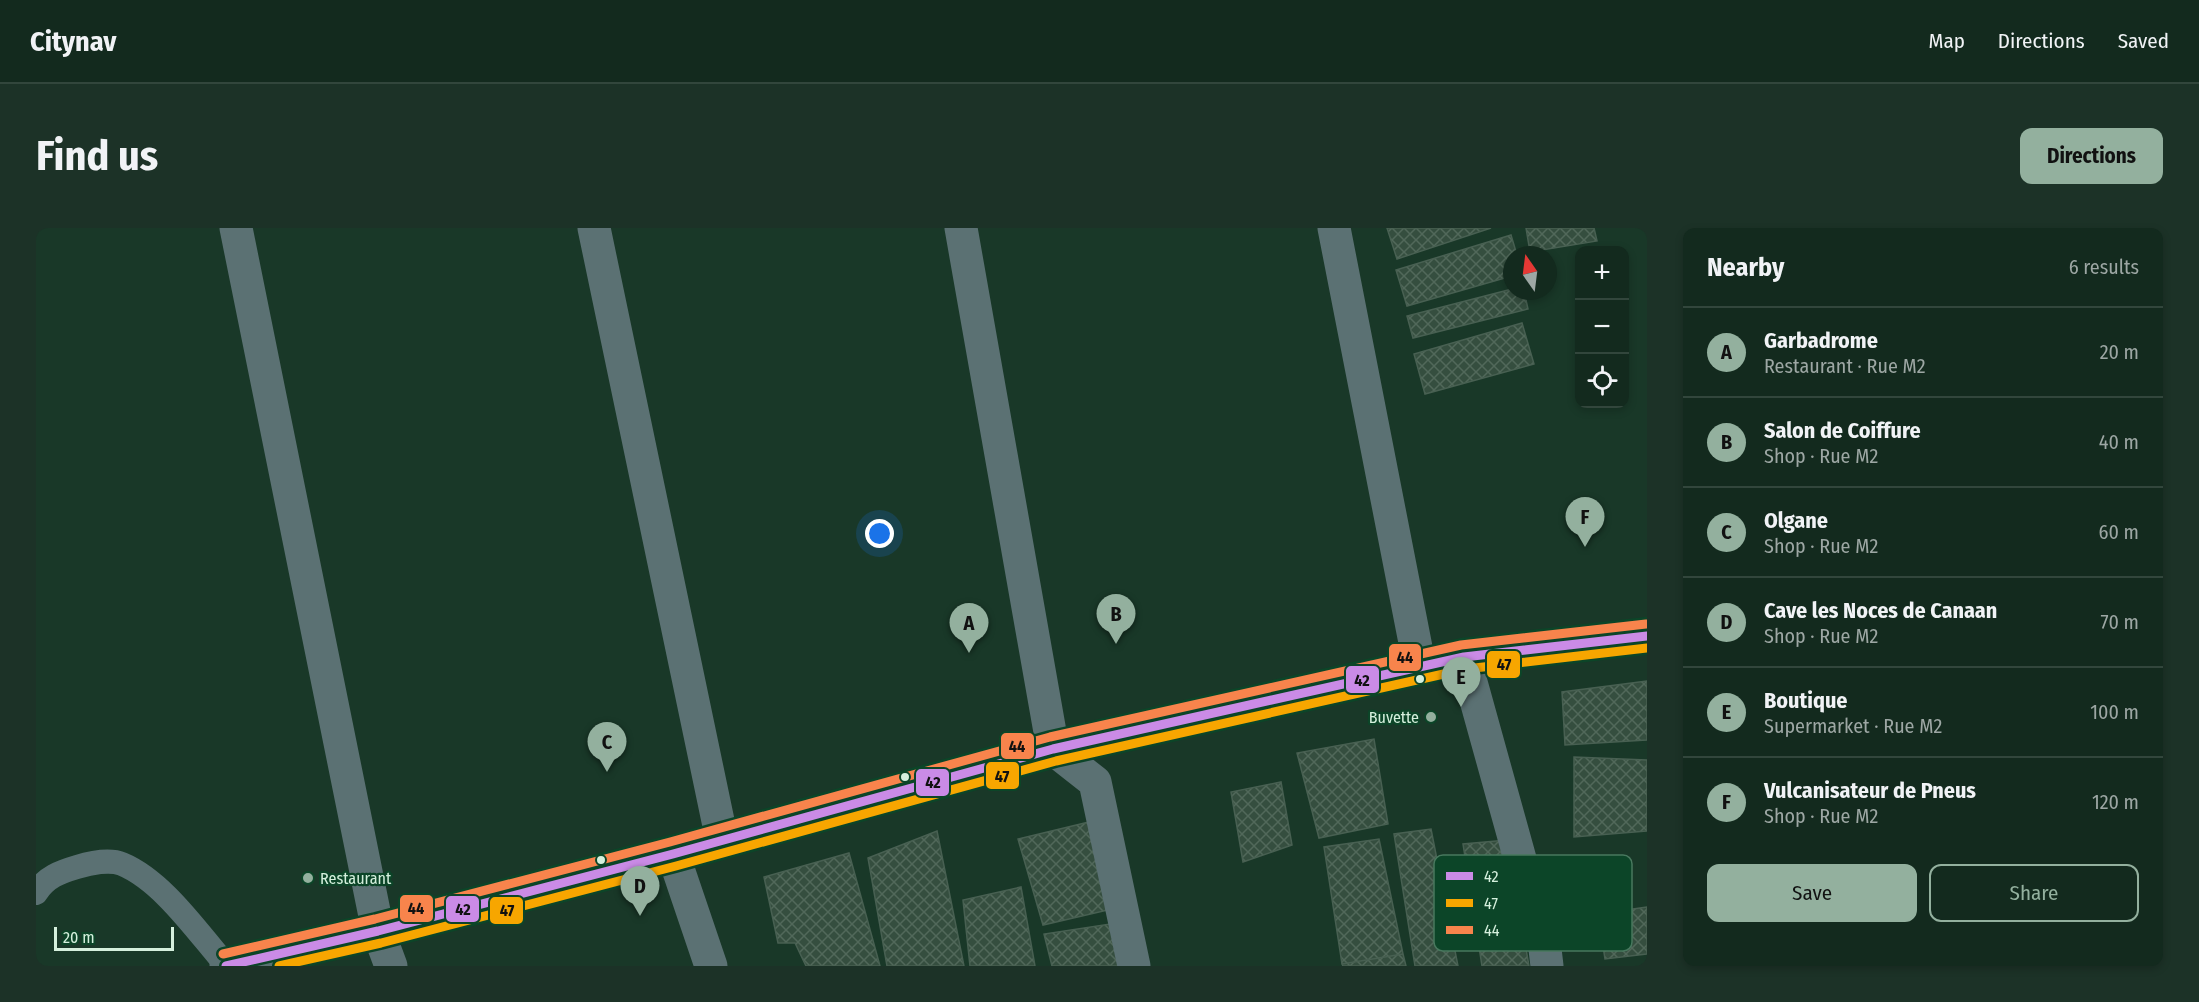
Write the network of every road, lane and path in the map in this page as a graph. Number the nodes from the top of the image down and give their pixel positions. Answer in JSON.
{"nodes":[{"id":1,"x":236,"y":228,"type":"edge"},
{"id":2,"x":594,"y":228,"type":"edge"},
{"id":3,"x":961,"y":228,"type":"edge"},
{"id":4,"x":1334,"y":228,"type":"edge"},
{"id":5,"x":1647,"y":636,"type":"edge"},
{"id":6,"x":1464,"y":657,"type":"junction"},
{"id":7,"x":1420,"y":668,"type":"junction"},
{"id":8,"x":1053,"y":749,"type":"junction"},
{"id":9,"x":722,"y":840,"type":"junction"},
{"id":10,"x":673,"y":854,"type":"junction"},
{"id":11,"x":1519,"y":855,"type":"edge"},
{"id":12,"x":36,"y":893,"type":"edge"},
{"id":13,"x":378,"y":931,"type":"junction"},
{"id":14,"x":1545,"y":951,"type":"edge"},
{"id":15,"x":226,"y":966,"type":"edge"},
{"id":16,"x":391,"y":966,"type":"edge"},
{"id":17,"x":711,"y":966,"type":"edge"},
{"id":18,"x":1134,"y":966,"type":"edge"},
{"id":19,"x":1547,"y":966,"type":"edge"}],
"edges":[{"from":1,"to":13,"type":"street"},
{"from":2,"to":9,"type":"street"},
{"from":3,"to":8,"type":"street"},
{"from":4,"to":7,"type":"street"},
{"from":5,"to":6,"type":"street"},
{"from":6,"to":7,"type":"street"},
{"from":6,"to":11,"type":"street"},
{"from":7,"to":8,"type":"street"},
{"from":8,"to":9,"type":"street"},
{"from":8,"to":18,"type":"street"},
{"from":9,"to":10,"type":"street"},
{"from":10,"to":13,"type":"street"},
{"from":10,"to":17,"type":"street"},
{"from":12,"to":15,"type":"lane"},
{"from":13,"to":15,"type":"street"},
{"from":13,"to":16,"type":"street"},
{"from":14,"to":19,"type":"street"}]}
